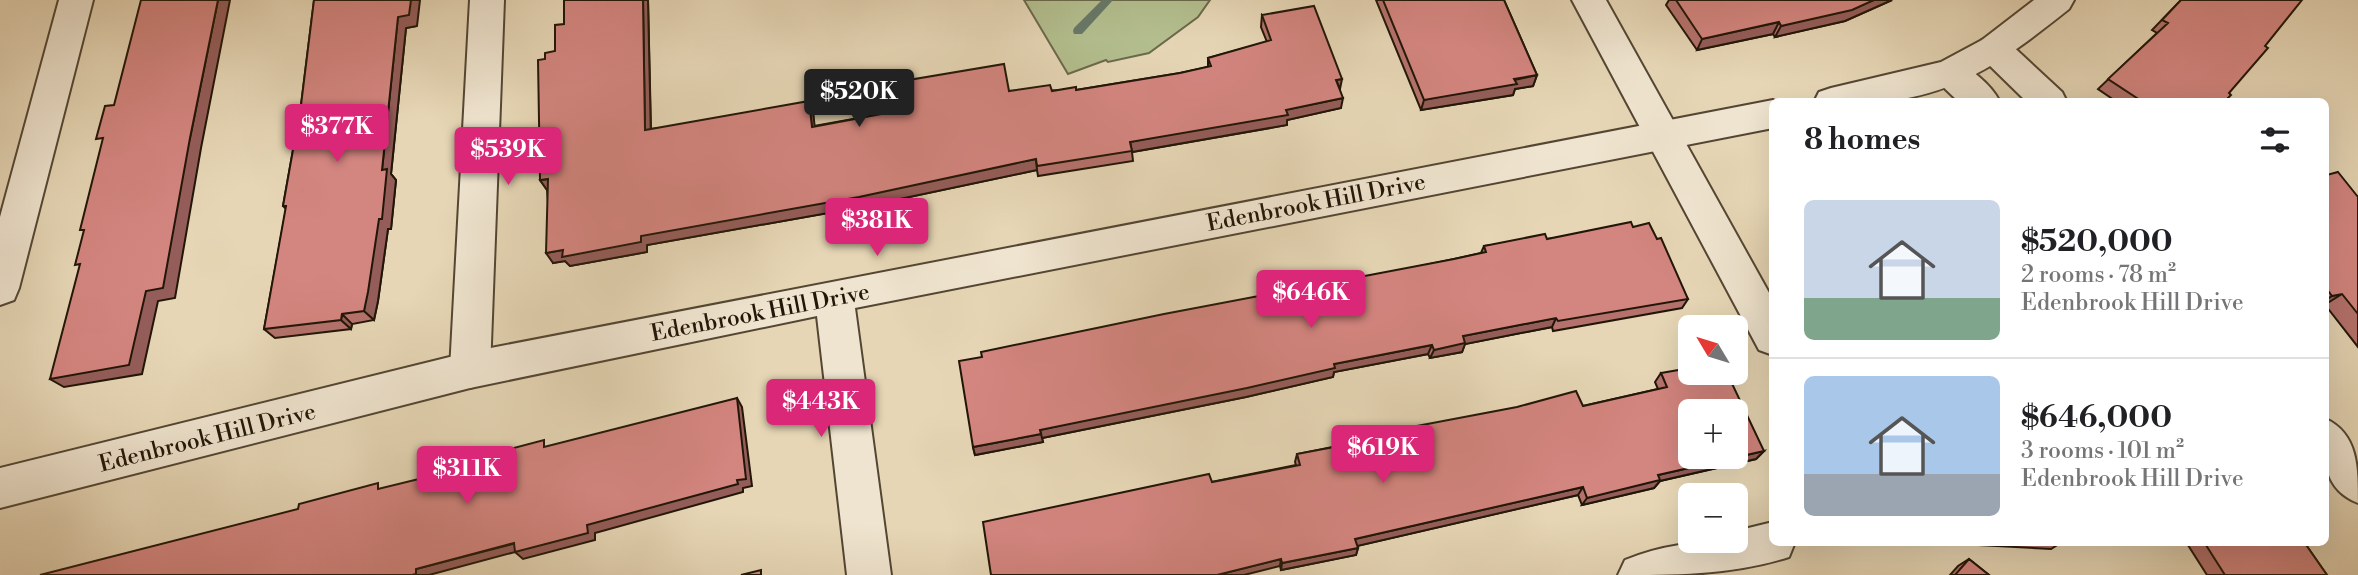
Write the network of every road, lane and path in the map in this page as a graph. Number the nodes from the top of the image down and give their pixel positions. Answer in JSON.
{"nodes":[{"id":1,"x":76,"y":0,"type":"edge"},
{"id":2,"x":487,"y":0,"type":"edge"},
{"id":3,"x":1589,"y":0,"type":"edge"},
{"id":4,"x":2057,"y":0,"type":"edge"},
{"id":5,"x":1994,"y":49,"type":"junction"},
{"id":6,"x":1950,"y":73,"type":"junction"},
{"id":7,"x":1847,"y":98,"type":"edge"},
{"id":8,"x":1978,"y":98,"type":"edge"},
{"id":9,"x":2046,"y":98,"type":"edge"},
{"id":10,"x":1769,"y":115,"type":"edge"},
{"id":11,"x":1662,"y":135,"type":"junction"},
{"id":12,"x":0,"y":288,"type":"edge"},
{"id":13,"x":834,"y":296,"type":"junction"},
{"id":14,"x":1769,"y":331,"type":"edge"},
{"id":15,"x":470,"y":370,"type":"junction"},
{"id":16,"x":2329,"y":442,"type":"edge"},
{"id":17,"x":2358,"y":483,"type":"edge"},
{"id":18,"x":0,"y":488,"type":"edge"},
{"id":19,"x":1769,"y":543,"type":"edge"},
{"id":20,"x":869,"y":575,"type":"edge"},
{"id":21,"x":1640,"y":575,"type":"edge"}],
"edges":[{"from":1,"to":12,"type":"street"},
{"from":2,"to":15,"type":"street"},
{"from":3,"to":11,"type":"street"},
{"from":4,"to":5,"type":"street"},
{"from":5,"to":6,"type":"street"},
{"from":5,"to":9,"type":"street"},
{"from":6,"to":7,"type":"street"},
{"from":6,"to":8,"type":"street"},
{"from":10,"to":11,"type":"street","name":"Edenbrook Hill Drive"},
{"from":11,"to":13,"type":"street","name":"Edenbrook Hill Drive"},
{"from":11,"to":14,"type":"street"},
{"from":13,"to":15,"type":"street","name":"Edenbrook Hill Drive"},
{"from":13,"to":20,"type":"street"},
{"from":15,"to":18,"type":"street","name":"Edenbrook Hill Drive"},
{"from":16,"to":17,"type":"street"},
{"from":19,"to":21,"type":"street"}]}
